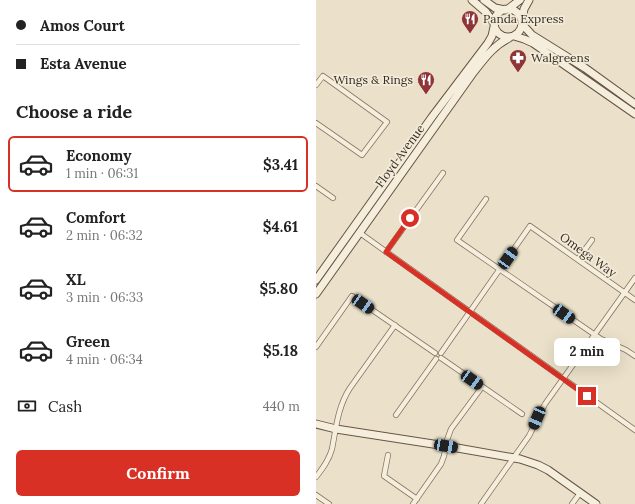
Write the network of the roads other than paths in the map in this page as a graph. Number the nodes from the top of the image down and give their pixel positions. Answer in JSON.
{"nodes":[{"id":1,"x":472,"y":0,"type":"edge"},
{"id":2,"x":484,"y":0,"type":"edge"},
{"id":3,"x":520,"y":0,"type":"edge"},
{"id":4,"x":529,"y":0,"type":"edge"},
{"id":5,"x":506,"y":10,"type":"junction"},
{"id":6,"x":522,"y":22,"type":"junction"},
{"id":7,"x":494,"y":25,"type":"junction"},
{"id":8,"x":511,"y":37,"type":"junction"},
{"id":9,"x":468,"y":69,"type":"junction"},
{"id":10,"x":316,"y":85,"type":"edge"},
{"id":11,"x":456,"y":98,"type":"junction"},
{"id":12,"x":635,"y":104,"type":"edge"},
{"id":13,"x":635,"y":114,"type":"edge"},
{"id":14,"x":432,"y":117,"type":"junction"},
{"id":15,"x":316,"y":123,"type":"edge"},
{"id":16,"x":415,"y":155,"type":"junction"},
{"id":17,"x":443,"y":173,"type":"dead end"},
{"id":18,"x":316,"y":186,"type":"edge"},
{"id":19,"x":333,"y":198,"type":"dead end"},
{"id":20,"x":486,"y":199,"type":"dead end"},
{"id":21,"x":360,"y":233,"type":"junction"},
{"id":22,"x":592,"y":240,"type":"dead end"},
{"id":23,"x":386,"y":252,"type":"junction"},
{"id":24,"x":578,"y":259,"type":"junction"},
{"id":25,"x":500,"y":269,"type":"junction"},
{"id":26,"x":635,"y":278,"type":"edge"},
{"id":27,"x":316,"y":280,"type":"edge"},
{"id":28,"x":624,"y":292,"type":"junction"},
{"id":29,"x":316,"y":294,"type":"edge"},
{"id":30,"x":635,"y":300,"type":"edge"},
{"id":31,"x":470,"y":312,"type":"junction"},
{"id":32,"x":394,"y":325,"type":"junction"},
{"id":33,"x":594,"y":335,"type":"junction"},
{"id":34,"x":316,"y":347,"type":"edge"},
{"id":35,"x":635,"y":356,"type":"edge"},
{"id":36,"x":439,"y":357,"type":"junction"},
{"id":37,"x":563,"y":379,"type":"junction"},
{"id":38,"x":482,"y":386,"type":"junction"},
{"id":39,"x":522,"y":414,"type":"dead end"},
{"id":40,"x":396,"y":415,"type":"dead end"},
{"id":41,"x":316,"y":424,"type":"edge"},
{"id":42,"x":336,"y":429,"type":"junction"},
{"id":43,"x":635,"y":430,"type":"edge"},
{"id":44,"x":446,"y":446,"type":"junction"},
{"id":45,"x":388,"y":455,"type":"dead end"},
{"id":46,"x":514,"y":458,"type":"junction"},
{"id":47,"x":316,"y":478,"type":"edge"},
{"id":48,"x":580,"y":493,"type":"junction"},
{"id":49,"x":316,"y":495,"type":"edge"},
{"id":50,"x":417,"y":499,"type":"junction"},
{"id":51,"x":329,"y":504,"type":"edge"},
{"id":52,"x":413,"y":504,"type":"edge"},
{"id":53,"x":481,"y":504,"type":"edge"},
{"id":54,"x":572,"y":504,"type":"edge"},
{"id":55,"x":596,"y":504,"type":"edge"}],
"edges":[{"from":1,"to":7,"type":"street"},
{"from":2,"to":5,"type":"street"},
{"from":3,"to":5,"type":"street"},
{"from":4,"to":6,"type":"street"},
{"from":5,"to":6,"type":"street"},
{"from":5,"to":7,"type":"street"},
{"from":6,"to":8,"type":"street"},
{"from":6,"to":12,"type":"street"},
{"from":7,"to":8,"type":"street"},
{"from":7,"to":9,"type":"street","name":"Floyd Avenue"},
{"from":8,"to":11,"type":"street","name":"Floyd Avenue"},
{"from":8,"to":13,"type":"street"},
{"from":9,"to":11,"type":"street"},
{"from":9,"to":14,"type":"street","name":"Floyd Avenue"},
{"from":10,"to":15,"type":"street"},
{"from":11,"to":16,"type":"street","name":"Floyd Avenue"},
{"from":14,"to":16,"type":"street"},
{"from":14,"to":27,"type":"street","name":"Floyd Avenue"},
{"from":16,"to":21,"type":"street","name":"Floyd Avenue"},
{"from":17,"to":23,"type":"street"},
{"from":18,"to":19,"type":"street"},
{"from":20,"to":25,"type":"street"},
{"from":21,"to":23,"type":"street"},
{"from":21,"to":29,"type":"street","name":"Floyd Avenue"},
{"from":22,"to":24,"type":"street"},
{"from":23,"to":31,"type":"street"},
{"from":24,"to":25,"type":"street","name":"Omega Way"},
{"from":24,"to":28,"type":"street","name":"Omega Way"},
{"from":25,"to":31,"type":"street"},
{"from":25,"to":33,"type":"street"},
{"from":26,"to":28,"type":"street"},
{"from":28,"to":30,"type":"street","name":"Omega Way"},
{"from":28,"to":33,"type":"street"},
{"from":31,"to":36,"type":"street"},
{"from":31,"to":37,"type":"street"},
{"from":32,"to":34,"type":"street"},
{"from":32,"to":36,"type":"street"},
{"from":32,"to":42,"type":"street"},
{"from":33,"to":35,"type":"street"},
{"from":33,"to":37,"type":"street"},
{"from":36,"to":38,"type":"street"},
{"from":36,"to":40,"type":"street"},
{"from":37,"to":43,"type":"street"},
{"from":37,"to":46,"type":"street"},
{"from":38,"to":39,"type":"street"},
{"from":38,"to":44,"type":"street"},
{"from":41,"to":42,"type":"street"},
{"from":42,"to":44,"type":"street"},
{"from":42,"to":47,"type":"street"},
{"from":44,"to":46,"type":"street"},
{"from":44,"to":50,"type":"street"},
{"from":45,"to":50,"type":"street"},
{"from":46,"to":48,"type":"street"},
{"from":46,"to":53,"type":"street"},
{"from":48,"to":54,"type":"street"},
{"from":48,"to":55,"type":"street"},
{"from":49,"to":51,"type":"street"},
{"from":50,"to":52,"type":"street"}]}
